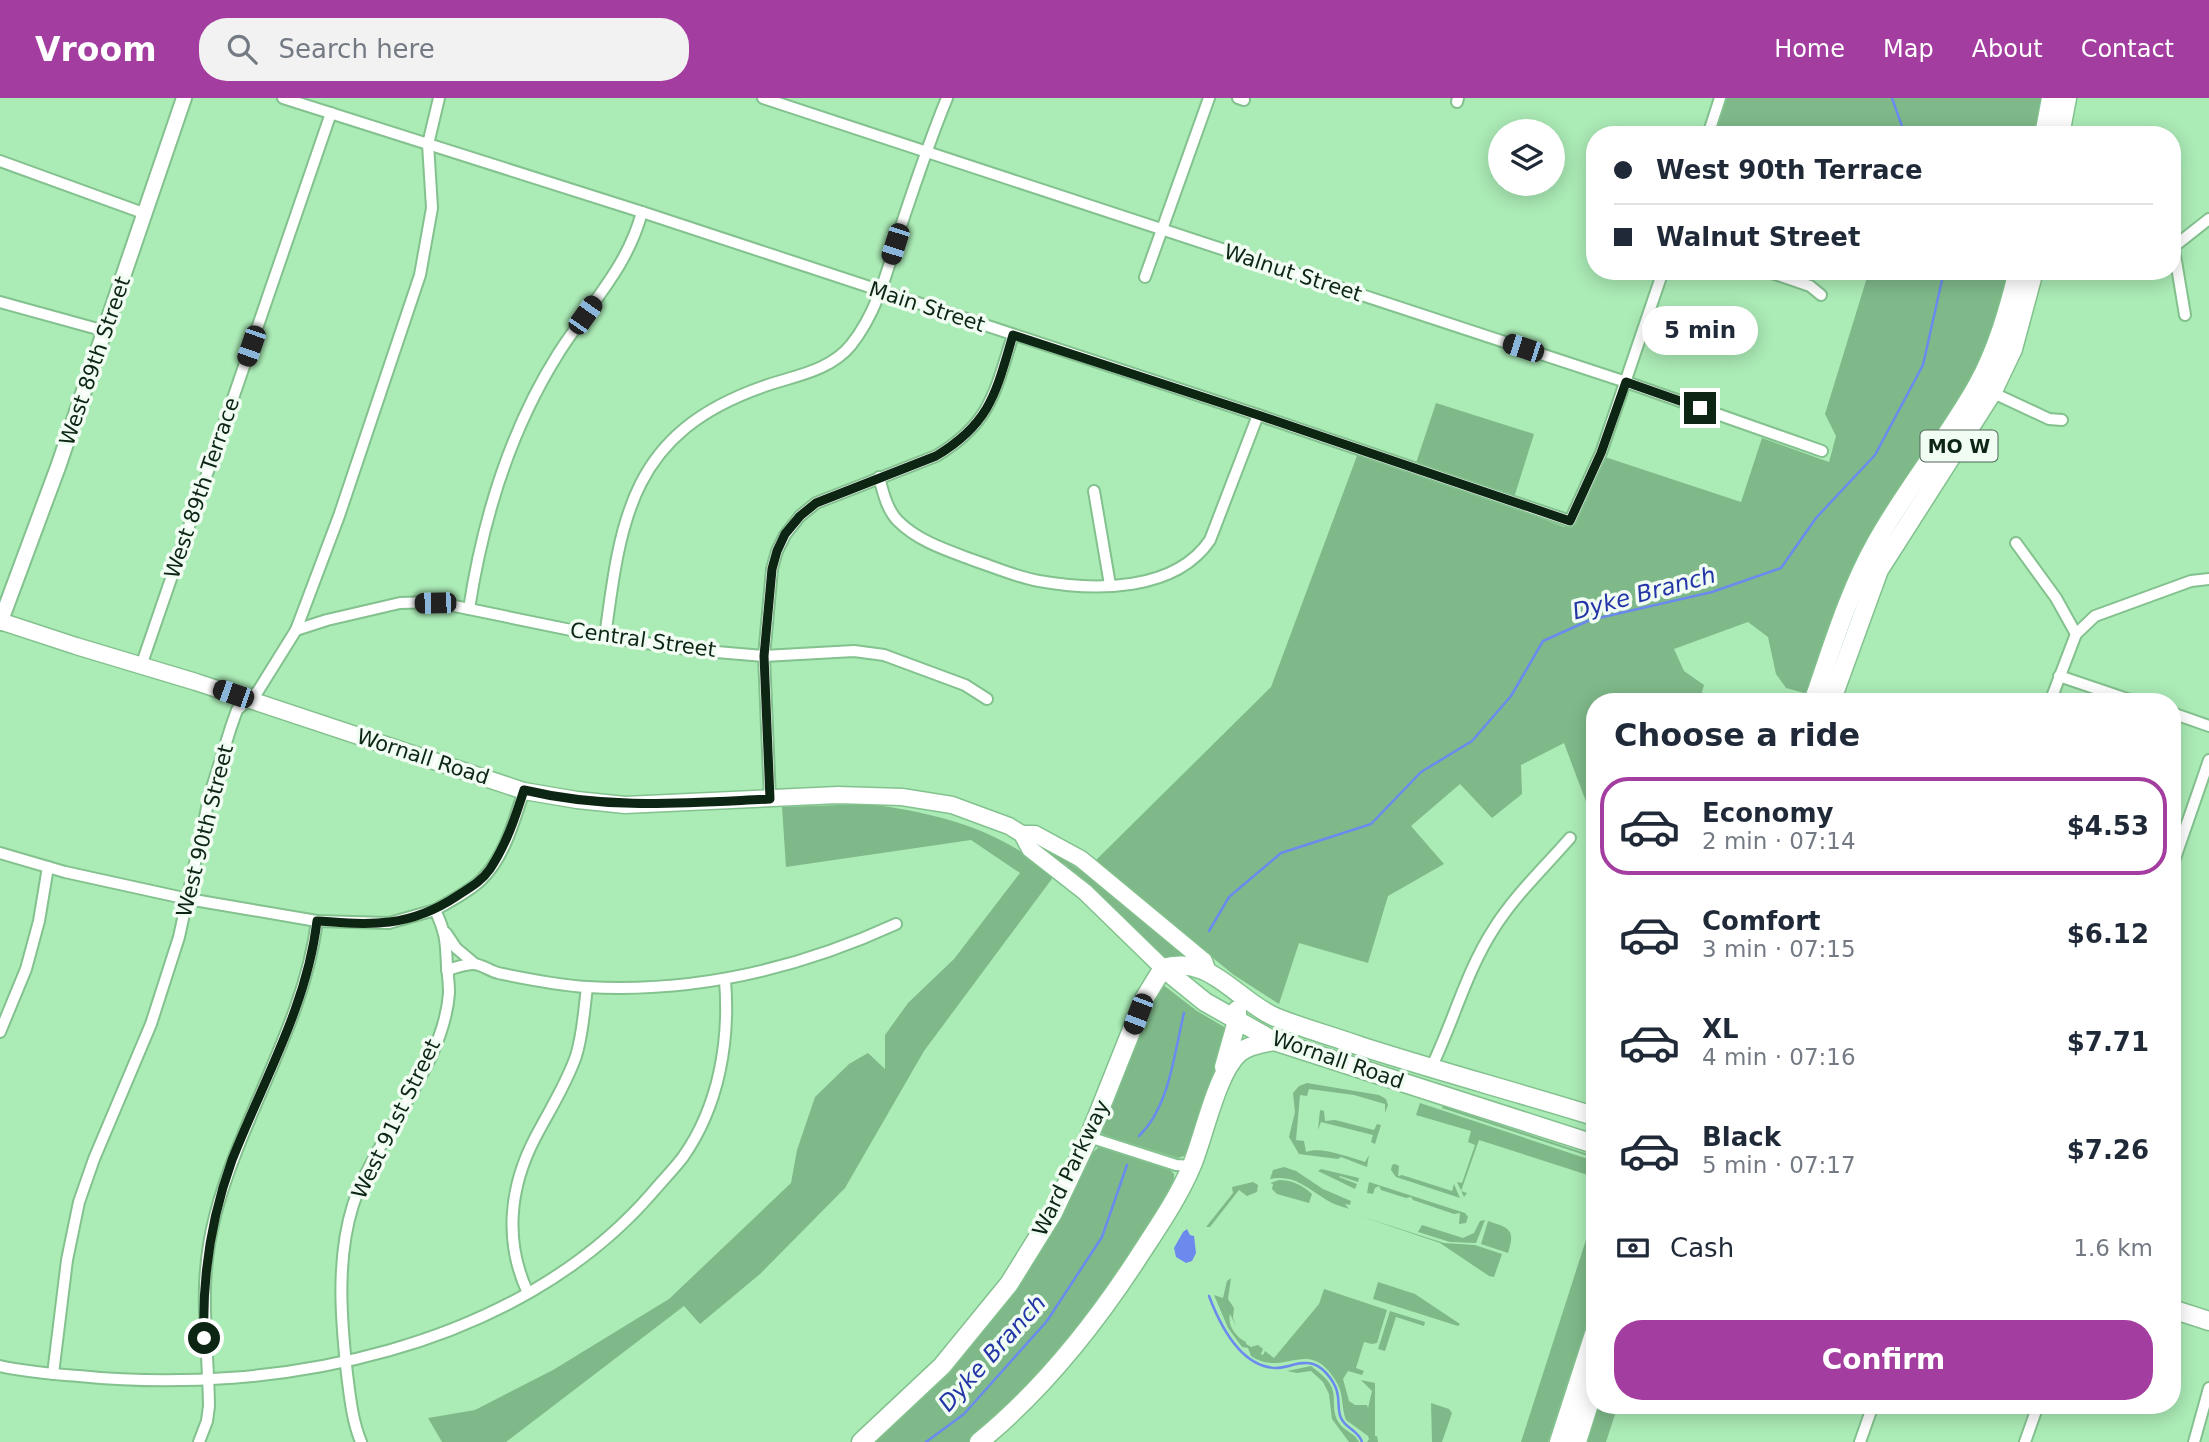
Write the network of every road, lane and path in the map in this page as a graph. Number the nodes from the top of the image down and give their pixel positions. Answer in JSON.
{"nodes":[{"id":1,"x":184,"y":98,"type":"edge"},
{"id":2,"x":283,"y":98,"type":"edge"},
{"id":3,"x":439,"y":98,"type":"edge"},
{"id":4,"x":763,"y":98,"type":"edge"},
{"id":5,"x":947,"y":98,"type":"edge"},
{"id":6,"x":1209,"y":98,"type":"edge"},
{"id":7,"x":1706,"y":98,"type":"edge"},
{"id":8,"x":2051,"y":98,"type":"edge"},
{"id":9,"x":2067,"y":98,"type":"edge"},
{"id":10,"x":1720,"y":100,"type":"edge"},
{"id":11,"x":331,"y":113,"type":"junction"},
{"id":12,"x":1711,"y":126,"type":"edge"},
{"id":13,"x":2046,"y":126,"type":"edge"},
{"id":14,"x":2062,"y":126,"type":"edge"},
{"id":15,"x":428,"y":144,"type":"junction"},
{"id":16,"x":926,"y":150,"type":"junction"},
{"id":17,"x":0,"y":161,"type":"edge"},
{"id":18,"x":642,"y":212,"type":"junction"},
{"id":19,"x":146,"y":214,"type":"junction"},
{"id":20,"x":2209,"y":219,"type":"edge"},
{"id":21,"x":1161,"y":229,"type":"junction"},
{"id":22,"x":2181,"y":242,"type":"edge"},
{"id":23,"x":1145,"y":277,"type":"dead end"},
{"id":24,"x":1660,"y":280,"type":"edge"},
{"id":25,"x":1792,"y":280,"type":"edge"},
{"id":26,"x":2016,"y":280,"type":"edge"},
{"id":27,"x":2032,"y":280,"type":"edge"},
{"id":28,"x":2179,"y":280,"type":"edge"},
{"id":29,"x":880,"y":291,"type":"junction"},
{"id":30,"x":1821,"y":295,"type":"dead end"},
{"id":31,"x":0,"y":302,"type":"edge"},
{"id":32,"x":2185,"y":315,"type":"dead end"},
{"id":33,"x":106,"y":331,"type":"junction"},
{"id":34,"x":1013,"y":335,"type":"junction"},
{"id":35,"x":1626,"y":382,"type":"junction"},
{"id":36,"x":1985,"y":389,"type":"junction"},
{"id":37,"x":1258,"y":415,"type":"junction"},
{"id":38,"x":2062,"y":420,"type":"dead end"},
{"id":39,"x":1822,"y":451,"type":"dead end"},
{"id":40,"x":879,"y":477,"type":"junction"},
{"id":41,"x":1094,"y":491,"type":"dead end"},
{"id":42,"x":2016,"y":543,"type":"dead end"},
{"id":43,"x":2209,"y":579,"type":"edge"},
{"id":44,"x":1110,"y":585,"type":"junction"},
{"id":45,"x":470,"y":609,"type":"junction"},
{"id":46,"x":1854,"y":611,"type":"junction"},
{"id":47,"x":0,"y":621,"type":"edge"},
{"id":48,"x":296,"y":630,"type":"junction"},
{"id":49,"x":2076,"y":634,"type":"junction"},
{"id":50,"x":604,"y":638,"type":"junction"},
{"id":51,"x":764,"y":656,"type":"junction"},
{"id":52,"x":141,"y":666,"type":"junction"},
{"id":53,"x":2059,"y":676,"type":"junction"},
{"id":54,"x":1817,"y":693,"type":"edge"},
{"id":55,"x":1833,"y":693,"type":"edge"},
{"id":56,"x":2053,"y":693,"type":"edge"},
{"id":57,"x":2109,"y":693,"type":"edge"},
{"id":58,"x":987,"y":699,"type":"dead end"},
{"id":59,"x":248,"y":700,"type":"junction"},
{"id":60,"x":2181,"y":716,"type":"edge"},
{"id":61,"x":2209,"y":726,"type":"edge"},
{"id":62,"x":2209,"y":760,"type":"edge"},
{"id":63,"x":524,"y":790,"type":"junction"},
{"id":64,"x":770,"y":799,"type":"junction"},
{"id":65,"x":1022,"y":834,"type":"junction"},
{"id":66,"x":1570,"y":838,"type":"dead end"},
{"id":67,"x":2181,"y":841,"type":"edge"},
{"id":68,"x":0,"y":853,"type":"edge"},
{"id":69,"x":48,"y":867,"type":"junction"},
{"id":70,"x":188,"y":899,"type":"junction"},
{"id":71,"x":435,"y":910,"type":"junction"},
{"id":72,"x":317,"y":921,"type":"junction"},
{"id":73,"x":896,"y":924,"type":"dead end"},
{"id":74,"x":445,"y":931,"type":"junction"},
{"id":75,"x":475,"y":964,"type":"junction"},
{"id":76,"x":1163,"y":968,"type":"junction"},
{"id":77,"x":1207,"y":969,"type":"junction"},
{"id":78,"x":447,"y":970,"type":"junction"},
{"id":79,"x":725,"y":980,"type":"junction"},
{"id":80,"x":587,"y":987,"type":"junction"},
{"id":81,"x":1235,"y":992,"type":"junction"},
{"id":82,"x":1237,"y":1021,"type":"junction"},
{"id":83,"x":0,"y":1032,"type":"edge"},
{"id":84,"x":1274,"y":1041,"type":"junction"},
{"id":85,"x":1431,"y":1068,"type":"junction"},
{"id":86,"x":1224,"y":1074,"type":"junction"},
{"id":87,"x":1554,"y":1104,"type":"junction"},
{"id":88,"x":1586,"y":1106,"type":"edge"},
{"id":89,"x":1586,"y":1114,"type":"edge"},
{"id":90,"x":1089,"y":1137,"type":"junction"},
{"id":91,"x":1586,"y":1141,"type":"edge"},
{"id":92,"x":1192,"y":1166,"type":"junction"},
{"id":93,"x":528,"y":1293,"type":"junction"},
{"id":94,"x":2181,"y":1312,"type":"edge"},
{"id":95,"x":2209,"y":1321,"type":"edge"},
{"id":96,"x":1586,"y":1359,"type":"edge"},
{"id":97,"x":346,"y":1361,"type":"junction"},
{"id":98,"x":0,"y":1366,"type":"edge"},
{"id":99,"x":53,"y":1374,"type":"junction"},
{"id":100,"x":207,"y":1380,"type":"junction"},
{"id":101,"x":2209,"y":1388,"type":"edge"},
{"id":102,"x":1586,"y":1413,"type":"edge"},
{"id":103,"x":1870,"y":1414,"type":"edge"},
{"id":104,"x":2035,"y":1414,"type":"edge"},
{"id":105,"x":198,"y":1442,"type":"edge"},
{"id":106,"x":360,"y":1442,"type":"edge"},
{"id":107,"x":861,"y":1442,"type":"edge"},
{"id":108,"x":979,"y":1442,"type":"edge"},
{"id":109,"x":1559,"y":1442,"type":"edge"},
{"id":110,"x":1577,"y":1442,"type":"edge"},
{"id":111,"x":1860,"y":1442,"type":"edge"},
{"id":112,"x":2025,"y":1442,"type":"edge"},
{"id":113,"x":2194,"y":1442,"type":"edge"}],
"edges":[{"from":1,"to":19,"type":"street","name":"West 89th Street"},
{"from":2,"to":11,"type":"street","name":"Main Street"},
{"from":3,"to":15,"type":"street","name":"West 90th Street"},
{"from":4,"to":16,"type":"street","name":"Walnut Street"},
{"from":5,"to":16,"type":"street"},
{"from":6,"to":21,"type":"street"},
{"from":7,"to":10,"type":"street"},
{"from":8,"to":13,"type":"main road"},
{"from":9,"to":14,"type":"main road"},
{"from":10,"to":12,"type":"street"},
{"from":11,"to":15,"type":"street","name":"Main Street"},
{"from":11,"to":52,"type":"street","name":"West 89th Terrace"},
{"from":15,"to":18,"type":"street","name":"Main Street"},
{"from":15,"to":48,"type":"street","name":"West 90th Street"},
{"from":16,"to":21,"type":"street","name":"Walnut Street"},
{"from":16,"to":29,"type":"street"},
{"from":17,"to":19,"type":"street"},
{"from":18,"to":29,"type":"street","name":"Main Street"},
{"from":18,"to":45,"type":"street"},
{"from":19,"to":33,"type":"street","name":"West 89th Street"},
{"from":20,"to":22,"type":"street"},
{"from":21,"to":23,"type":"street"},
{"from":21,"to":35,"type":"street","name":"Walnut Street"},
{"from":24,"to":35,"type":"street"},
{"from":25,"to":30,"type":"street"},
{"from":26,"to":36,"type":"main road","number":"MO W"},
{"from":27,"to":36,"type":"main road","number":"MO W"},
{"from":28,"to":32,"type":"street"},
{"from":29,"to":34,"type":"street","name":"Main Street"},
{"from":29,"to":50,"type":"street"},
{"from":31,"to":33,"type":"street"},
{"from":33,"to":47,"type":"street","name":"West 89th Street"},
{"from":34,"to":37,"type":"street","name":"Main Street"},
{"from":34,"to":40,"type":"street"},
{"from":35,"to":37,"type":"street","name":"Main Street"},
{"from":35,"to":39,"type":"street","name":"Walnut Street"},
{"from":36,"to":38,"type":"street"},
{"from":36,"to":46,"type":"main road","number":"MO W"},
{"from":37,"to":44,"type":"street"},
{"from":40,"to":44,"type":"street"},
{"from":40,"to":51,"type":"street"},
{"from":41,"to":44,"type":"street"},
{"from":42,"to":49,"type":"street"},
{"from":43,"to":49,"type":"street"},
{"from":45,"to":48,"type":"street","name":"Central Street"},
{"from":45,"to":50,"type":"street","name":"Central Street"},
{"from":46,"to":54,"type":"main road","number":"MO W"},
{"from":46,"to":55,"type":"main road","number":"MO W"},
{"from":47,"to":52,"type":"main road","name":"Wornall Road"},
{"from":48,"to":59,"type":"street","name":"West 90th Street"},
{"from":49,"to":53,"type":"street"},
{"from":50,"to":51,"type":"street","name":"Central Street"},
{"from":51,"to":58,"type":"street","name":"Central Street"},
{"from":51,"to":64,"type":"street"},
{"from":52,"to":59,"type":"main road","name":"Wornall Road"},
{"from":53,"to":56,"type":"street"},
{"from":53,"to":57,"type":"street"},
{"from":59,"to":63,"type":"main road","name":"Wornall Road"},
{"from":59,"to":70,"type":"street","name":"West 90th Street"},
{"from":60,"to":61,"type":"street"},
{"from":62,"to":67,"type":"street"},
{"from":63,"to":64,"type":"main road","name":"Wornall Road"},
{"from":63,"to":71,"type":"street"},
{"from":64,"to":65,"type":"main road","name":"Wornall Road"},
{"from":65,"to":76,"type":"main road","name":"Wornall Road"},
{"from":65,"to":77,"type":"main road","name":"Wornall Road"},
{"from":66,"to":85,"type":"street"},
{"from":68,"to":69,"type":"street"},
{"from":69,"to":70,"type":"street"},
{"from":69,"to":83,"type":"street"},
{"from":70,"to":72,"type":"street"},
{"from":70,"to":99,"type":"street","name":"West 90th Street"},
{"from":71,"to":72,"type":"street"},
{"from":71,"to":74,"type":"street","name":"West 91st Street"},
{"from":72,"to":100,"type":"street"},
{"from":73,"to":79,"type":"street"},
{"from":74,"to":75,"type":"street"},
{"from":74,"to":78,"type":"street","name":"West 91st Street"},
{"from":75,"to":78,"type":"street"},
{"from":75,"to":80,"type":"street"},
{"from":76,"to":77,"type":"main road"},
{"from":76,"to":82,"type":"main road","name":"Wornall Road"},
{"from":76,"to":90,"type":"main road","name":"Ward Parkway"},
{"from":77,"to":81,"type":"main road","name":"Wornall Road"},
{"from":78,"to":97,"type":"street","name":"West 91st Street"},
{"from":79,"to":80,"type":"street"},
{"from":79,"to":93,"type":"street"},
{"from":80,"to":93,"type":"street"},
{"from":81,"to":82,"type":"main road"},
{"from":81,"to":85,"type":"main road","name":"Wornall Road"},
{"from":82,"to":84,"type":"main road","name":"Wornall Road"},
{"from":82,"to":86,"type":"main road"},
{"from":84,"to":86,"type":"main road"},
{"from":84,"to":91,"type":"main road","name":"Wornall Road"},
{"from":85,"to":87,"type":"main road","name":"Wornall Road"},
{"from":86,"to":92,"type":"main road"},
{"from":87,"to":88,"type":"main road"},
{"from":87,"to":89,"type":"main road","name":"Wornall Road"},
{"from":90,"to":92,"type":"street"},
{"from":90,"to":107,"type":"main road","name":"Ward Parkway"},
{"from":92,"to":108,"type":"main road"},
{"from":93,"to":97,"type":"street"},
{"from":94,"to":95,"type":"main road"},
{"from":96,"to":109,"type":"main road"},
{"from":97,"to":100,"type":"street"},
{"from":97,"to":106,"type":"street","name":"West 91st Street"},
{"from":98,"to":99,"type":"street"},
{"from":99,"to":100,"type":"street"},
{"from":100,"to":105,"type":"street"},
{"from":101,"to":113,"type":"street"},
{"from":102,"to":110,"type":"main road"},
{"from":103,"to":111,"type":"street"},
{"from":104,"to":112,"type":"street"}]}
